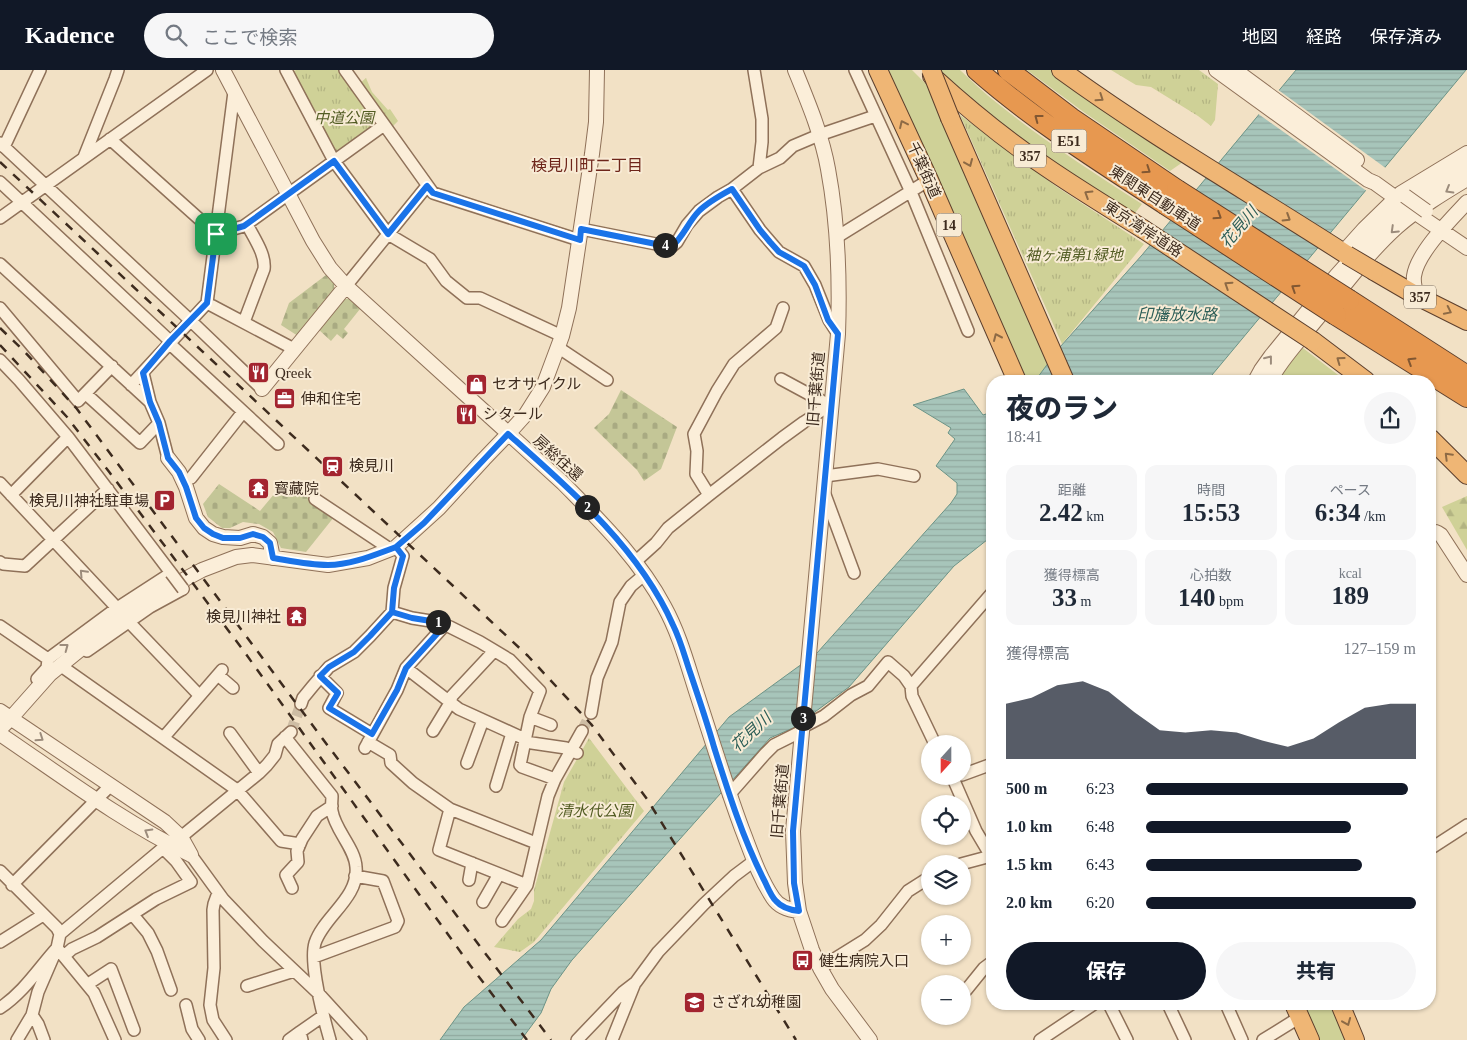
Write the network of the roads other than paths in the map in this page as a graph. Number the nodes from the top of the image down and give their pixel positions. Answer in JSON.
{"nodes":[{"id":1,"x":40,"y":70,"type":"edge"},
{"id":2,"x":118,"y":70,"type":"edge"},
{"id":3,"x":208,"y":70,"type":"edge"},
{"id":4,"x":223,"y":70,"type":"edge"},
{"id":5,"x":286,"y":70,"type":"edge"},
{"id":6,"x":345,"y":70,"type":"edge"},
{"id":7,"x":597,"y":70,"type":"edge"},
{"id":8,"x":754,"y":70,"type":"edge"},
{"id":9,"x":795,"y":70,"type":"edge"},
{"id":10,"x":855,"y":70,"type":"edge"},
{"id":11,"x":878,"y":70,"type":"edge"},
{"id":12,"x":925,"y":70,"type":"edge"},
{"id":13,"x":932,"y":70,"type":"edge"},
{"id":14,"x":977,"y":70,"type":"edge"},
{"id":15,"x":1008,"y":70,"type":"edge"},
{"id":16,"x":1061,"y":70,"type":"edge"},
{"id":17,"x":1216,"y":70,"type":"edge"},
{"id":18,"x":1238,"y":75,"type":"edge"},
{"id":19,"x":234,"y":92,"type":"junction"},
{"id":20,"x":875,"y":116,"type":"junction"},
{"id":21,"x":384,"y":125,"type":"junction"},
{"id":22,"x":819,"y":135,"type":"junction"},
{"id":23,"x":110,"y":139,"type":"junction"},
{"id":24,"x":2,"y":145,"type":"edge"},
{"id":25,"x":1467,"y":153,"type":"edge"},
{"id":26,"x":84,"y":157,"type":"junction"},
{"id":27,"x":334,"y":161,"type":"junction"},
{"id":28,"x":1467,"y":165,"type":"edge"},
{"id":29,"x":759,"y":168,"type":"junction"},
{"id":30,"x":1467,"y":179,"type":"edge"},
{"id":31,"x":929,"y":180,"type":"junction"},
{"id":32,"x":0,"y":182,"type":"edge"},
{"id":33,"x":46,"y":186,"type":"junction"},
{"id":34,"x":427,"y":186,"type":"junction"},
{"id":35,"x":732,"y":189,"type":"junction"},
{"id":36,"x":911,"y":192,"type":"junction"},
{"id":37,"x":288,"y":194,"type":"junction"},
{"id":38,"x":1171,"y":197,"type":"junction"},
{"id":39,"x":1400,"y":197,"type":"junction"},
{"id":40,"x":22,"y":202,"type":"junction"},
{"id":41,"x":1467,"y":202,"type":"edge"},
{"id":42,"x":0,"y":218,"type":"edge"},
{"id":43,"x":246,"y":224,"type":"junction"},
{"id":44,"x":1443,"y":228,"type":"junction"},
{"id":45,"x":216,"y":234,"type":"junction"},
{"id":46,"x":388,"y":234,"type":"junction"},
{"id":47,"x":580,"y":235,"type":"junction"},
{"id":48,"x":837,"y":237,"type":"junction"},
{"id":49,"x":1467,"y":240,"type":"edge"},
{"id":50,"x":1467,"y":248,"type":"edge"},
{"id":51,"x":1343,"y":252,"type":"junction"},
{"id":52,"x":0,"y":264,"type":"edge"},
{"id":53,"x":346,"y":286,"type":"junction"},
{"id":54,"x":1417,"y":296,"type":"junction"},
{"id":55,"x":207,"y":303,"type":"junction"},
{"id":56,"x":1342,"y":307,"type":"junction"},
{"id":57,"x":0,"y":308,"type":"edge"},
{"id":58,"x":783,"y":308,"type":"dead end"},
{"id":59,"x":1374,"y":316,"type":"junction"},
{"id":60,"x":190,"y":321,"type":"junction"},
{"id":61,"x":1467,"y":321,"type":"edge"},
{"id":62,"x":244,"y":322,"type":"junction"},
{"id":63,"x":968,"y":331,"type":"dead end"},
{"id":64,"x":838,"y":334,"type":"junction"},
{"id":65,"x":170,"y":342,"type":"junction"},
{"id":66,"x":561,"y":342,"type":"junction"},
{"id":67,"x":294,"y":350,"type":"junction"},
{"id":68,"x":1467,"y":363,"type":"edge"},
{"id":69,"x":1,"y":364,"type":"edge"},
{"id":70,"x":112,"y":366,"type":"junction"},
{"id":71,"x":143,"y":373,"type":"junction"},
{"id":72,"x":1014,"y":375,"type":"edge"},
{"id":73,"x":1063,"y":375,"type":"edge"},
{"id":74,"x":1258,"y":375,"type":"edge"},
{"id":75,"x":1273,"y":375,"type":"edge"},
{"id":76,"x":1358,"y":375,"type":"edge"},
{"id":77,"x":1434,"y":375,"type":"edge"},
{"id":78,"x":1436,"y":376,"type":"edge"},
{"id":79,"x":1467,"y":376,"type":"edge"},
{"id":80,"x":781,"y":379,"type":"dead end"},
{"id":81,"x":607,"y":380,"type":"dead end"},
{"id":82,"x":1441,"y":380,"type":"junction"},
{"id":83,"x":131,"y":385,"type":"junction"},
{"id":84,"x":262,"y":389,"type":"joint"},
{"id":85,"x":86,"y":394,"type":"junction"},
{"id":86,"x":1467,"y":397,"type":"edge"},
{"id":87,"x":150,"y":402,"type":"junction"},
{"id":88,"x":1467,"y":405,"type":"edge"},
{"id":89,"x":831,"y":406,"type":"junction"},
{"id":90,"x":243,"y":412,"type":"junction"},
{"id":91,"x":159,"y":423,"type":"junction"},
{"id":92,"x":508,"y":434,"type":"junction"},
{"id":93,"x":68,"y":437,"type":"junction"},
{"id":94,"x":278,"y":444,"type":"dead end"},
{"id":95,"x":1436,"y":444,"type":"edge"},
{"id":96,"x":168,"y":458,"type":"joint"},
{"id":97,"x":1467,"y":474,"type":"edge"},
{"id":98,"x":825,"y":476,"type":"junction"},
{"id":99,"x":914,"y":476,"type":"dead end"},
{"id":100,"x":192,"y":478,"type":"dead end"},
{"id":101,"x":0,"y":483,"type":"edge"},
{"id":102,"x":108,"y":490,"type":"junction"},
{"id":103,"x":824,"y":491,"type":"junction"},
{"id":104,"x":12,"y":495,"type":"junction"},
{"id":105,"x":709,"y":495,"type":"junction"},
{"id":106,"x":315,"y":499,"type":"dead end"},
{"id":107,"x":1436,"y":532,"type":"edge"},
{"id":108,"x":53,"y":540,"type":"junction"},
{"id":109,"x":393,"y":548,"type":"junction"},
{"id":110,"x":273,"y":558,"type":"junction"},
{"id":111,"x":0,"y":562,"type":"edge"},
{"id":112,"x":635,"y":562,"type":"junction"},
{"id":113,"x":172,"y":573,"type":"junction"},
{"id":114,"x":854,"y":573,"type":"dead end"},
{"id":115,"x":644,"y":575,"type":"junction"},
{"id":116,"x":1467,"y":575,"type":"edge"},
{"id":117,"x":986,"y":600,"type":"edge"},
{"id":118,"x":117,"y":608,"type":"junction"},
{"id":119,"x":392,"y":612,"type":"junction"},
{"id":120,"x":129,"y":622,"type":"junction"},
{"id":121,"x":445,"y":625,"type":"junction"},
{"id":122,"x":0,"y":626,"type":"edge"},
{"id":123,"x":494,"y":651,"type":"junction"},
{"id":124,"x":48,"y":659,"type":"junction"},
{"id":125,"x":64,"y":668,"type":"junction"},
{"id":126,"x":406,"y":668,"type":"junction"},
{"id":127,"x":320,"y":676,"type":"junction"},
{"id":128,"x":911,"y":686,"type":"junction"},
{"id":129,"x":233,"y":688,"type":"dead end"},
{"id":130,"x":199,"y":695,"type":"junction"},
{"id":131,"x":301,"y":704,"type":"tunnel mouth"},
{"id":132,"x":450,"y":704,"type":"junction"},
{"id":133,"x":9,"y":714,"type":"edge"},
{"id":134,"x":591,"y":714,"type":"tunnel mouth"},
{"id":135,"x":530,"y":717,"type":"junction"},
{"id":136,"x":483,"y":720,"type":"junction"},
{"id":137,"x":551,"y":725,"type":"dead end"},
{"id":138,"x":803,"y":727,"type":"junction"},
{"id":139,"x":0,"y":729,"type":"edge"},
{"id":140,"x":432,"y":731,"type":"dead end"},
{"id":141,"x":582,"y":731,"type":"tunnel mouth"},
{"id":142,"x":512,"y":733,"type":"junction"},
{"id":143,"x":0,"y":734,"type":"edge"},
{"id":144,"x":230,"y":734,"type":"dead end"},
{"id":145,"x":931,"y":735,"type":"edge"},
{"id":146,"x":164,"y":738,"type":"junction"},
{"id":147,"x":368,"y":741,"type":"junction"},
{"id":148,"x":525,"y":741,"type":"junction"},
{"id":149,"x":574,"y":752,"type":"junction"},
{"id":150,"x":467,"y":763,"type":"dead end"},
{"id":151,"x":986,"y":766,"type":"edge"},
{"id":152,"x":971,"y":771,"type":"edge"},
{"id":153,"x":258,"y":773,"type":"junction"},
{"id":154,"x":555,"y":779,"type":"junction"},
{"id":155,"x":111,"y":785,"type":"junction"},
{"id":156,"x":960,"y":785,"type":"edge"},
{"id":157,"x":496,"y":786,"type":"dead end"},
{"id":158,"x":238,"y":790,"type":"junction"},
{"id":159,"x":729,"y":793,"type":"junction"},
{"id":160,"x":96,"y":800,"type":"junction"},
{"id":161,"x":332,"y":806,"type":"junction"},
{"id":162,"x":450,"y":809,"type":"junction"},
{"id":163,"x":1467,"y":825,"type":"edge"},
{"id":164,"x":171,"y":843,"type":"junction"},
{"id":165,"x":536,"y":843,"type":"junction"},
{"id":166,"x":300,"y":844,"type":"junction"},
{"id":167,"x":1436,"y":845,"type":"edge"},
{"id":168,"x":986,"y":848,"type":"edge"},
{"id":169,"x":191,"y":855,"type":"joint"},
{"id":170,"x":986,"y":859,"type":"edge"},
{"id":171,"x":754,"y":861,"type":"junction"},
{"id":172,"x":971,"y":862,"type":"edge"},
{"id":173,"x":472,"y":863,"type":"junction"},
{"id":174,"x":0,"y":872,"type":"edge"},
{"id":175,"x":499,"y":874,"type":"junction"},
{"id":176,"x":355,"y":876,"type":"junction"},
{"id":177,"x":468,"y":880,"type":"dead end"},
{"id":178,"x":921,"y":883,"type":"edge"},
{"id":179,"x":527,"y":884,"type":"junction"},
{"id":180,"x":12,"y":885,"type":"junction"},
{"id":181,"x":292,"y":888,"type":"dead end"},
{"id":182,"x":218,"y":893,"type":"junction"},
{"id":183,"x":483,"y":902,"type":"dead end"},
{"id":184,"x":799,"y":911,"type":"junction"},
{"id":185,"x":44,"y":915,"type":"junction"},
{"id":186,"x":133,"y":915,"type":"junction"},
{"id":187,"x":502,"y":921,"type":"dead end"},
{"id":188,"x":60,"y":934,"type":"junction"},
{"id":189,"x":0,"y":942,"type":"edge"},
{"id":190,"x":60,"y":952,"type":"junction"},
{"id":191,"x":314,"y":957,"type":"junction"},
{"id":192,"x":986,"y":966,"type":"edge"},
{"id":193,"x":820,"y":968,"type":"junction"},
{"id":194,"x":294,"y":971,"type":"junction"},
{"id":195,"x":636,"y":982,"type":"junction"},
{"id":196,"x":88,"y":984,"type":"junction"},
{"id":197,"x":971,"y":984,"type":"edge"},
{"id":198,"x":247,"y":986,"type":"dead end"},
{"id":199,"x":171,"y":990,"type":"dead end"},
{"id":200,"x":319,"y":994,"type":"junction"},
{"id":201,"x":2,"y":1002,"type":"edge"},
{"id":202,"x":186,"y":1005,"type":"dead end"},
{"id":203,"x":1085,"y":1010,"type":"edge"},
{"id":204,"x":1112,"y":1010,"type":"edge"},
{"id":205,"x":1171,"y":1010,"type":"edge"},
{"id":206,"x":1229,"y":1010,"type":"edge"},
{"id":207,"x":1297,"y":1010,"type":"edge"},
{"id":208,"x":1342,"y":1010,"type":"edge"},
{"id":209,"x":32,"y":1015,"type":"junction"},
{"id":210,"x":323,"y":1016,"type":"junction"},
{"id":211,"x":134,"y":1030,"type":"dead end"},
{"id":212,"x":301,"y":1036,"type":"edge"},
{"id":213,"x":17,"y":1040,"type":"edge"},
{"id":214,"x":44,"y":1040,"type":"edge"},
{"id":215,"x":115,"y":1040,"type":"edge"},
{"id":216,"x":199,"y":1040,"type":"edge"},
{"id":217,"x":226,"y":1040,"type":"edge"},
{"id":218,"x":289,"y":1040,"type":"edge"},
{"id":219,"x":330,"y":1040,"type":"edge"},
{"id":220,"x":361,"y":1040,"type":"edge"},
{"id":221,"x":577,"y":1040,"type":"edge"},
{"id":222,"x":612,"y":1040,"type":"edge"},
{"id":223,"x":870,"y":1040,"type":"edge"},
{"id":224,"x":1040,"y":1040,"type":"edge"},
{"id":225,"x":1127,"y":1040,"type":"edge"},
{"id":226,"x":1185,"y":1040,"type":"edge"},
{"id":227,"x":1242,"y":1040,"type":"edge"},
{"id":228,"x":1263,"y":1040,"type":"edge"},
{"id":229,"x":1310,"y":1040,"type":"edge"},
{"id":230,"x":1354,"y":1040,"type":"edge"}],
"edges":[{"from":1,"to":24,"type":"street"},
{"from":2,"to":26,"type":"street"},
{"from":3,"to":23,"type":"street"},
{"from":4,"to":19,"type":"street","name":"房総往還"},
{"from":5,"to":27,"type":"street"},
{"from":6,"to":21,"type":"street"},
{"from":7,"to":47,"type":"street"},
{"from":8,"to":29,"type":"street"},
{"from":9,"to":22,"type":"street","name":"旧千葉街道"},
{"from":10,"to":20,"type":"street"},
{"from":31,"to":11,"type":"highway","name":"千葉街道","number":"14","one_way":true},
{"from":76,"to":12,"type":"highway","name":"東京湾岸道路","number":"357","one_way":true,"bridge":true},
{"from":13,"to":73,"type":"highway","one_way":true,"bridge":true},
{"from":38,"to":14,"type":"highway","name":"東関東自動車道","number":"E51","one_way":true},
{"from":15,"to":38,"type":"highway","name":"東関東自動車道","number":"E51","one_way":true},
{"from":16,"to":51,"type":"highway","number":"357","one_way":true},
{"from":17,"to":18,"type":"street"},
{"from":18,"to":39,"type":"street"},
{"from":19,"to":37,"type":"street","name":"房総往還"},
{"from":19,"to":45,"type":"street"},
{"from":20,"to":22,"type":"street"},
{"from":20,"to":36,"type":"street"},
{"from":21,"to":27,"type":"street"},
{"from":21,"to":34,"type":"street"},
{"from":22,"to":29,"type":"street"},
{"from":22,"to":48,"type":"street","name":"旧千葉街道"},
{"from":23,"to":26,"type":"street"},
{"from":23,"to":45,"type":"street"},
{"from":24,"to":33,"type":"street"},
{"from":25,"to":39,"type":"street"},
{"from":26,"to":33,"type":"street"},
{"from":27,"to":37,"type":"street"},
{"from":27,"to":46,"type":"street"},
{"from":74,"to":28,"type":"street","one_way":true},
{"from":29,"to":35,"type":"street"},
{"from":30,"to":75,"type":"street","one_way":true},
{"from":31,"to":36,"type":"street"},
{"from":72,"to":31,"type":"highway","name":"千葉街道","number":"14","one_way":true},
{"from":32,"to":40,"type":"street"},
{"from":33,"to":40,"type":"street"},
{"from":33,"to":60,"type":"street"},
{"from":34,"to":46,"type":"street"},
{"from":34,"to":47,"type":"street"},
{"from":35,"to":47,"type":"street"},
{"from":35,"to":64,"type":"street"},
{"from":36,"to":48,"type":"street"},
{"from":36,"to":63,"type":"street"},
{"from":37,"to":43,"type":"street"},
{"from":37,"to":53,"type":"street","name":"房総往還"},
{"from":38,"to":56,"type":"highway","name":"東関東自動車道","number":"E51","bridge":true},
{"from":39,"to":44,"type":"street","bridge":true},
{"from":39,"to":51,"type":"street"},
{"from":40,"to":42,"type":"street"},
{"from":40,"to":65,"type":"street"},
{"from":41,"to":44,"type":"street"},
{"from":43,"to":45,"type":"street"},
{"from":43,"to":62,"type":"street"},
{"from":44,"to":49,"type":"street"},
{"from":44,"to":50,"type":"street"},
{"from":44,"to":54,"type":"street"},
{"from":45,"to":55,"type":"street"},
{"from":46,"to":53,"type":"street"},
{"from":46,"to":66,"type":"street"},
{"from":47,"to":66,"type":"street"},
{"from":48,"to":64,"type":"street","name":"旧千葉街道"},
{"from":51,"to":54,"type":"highway","number":"357","bridge":true},
{"from":52,"to":70,"type":"street"},
{"from":53,"to":67,"type":"street"},
{"from":53,"to":92,"type":"street","name":"房総往還"},
{"from":54,"to":61,"type":"highway","number":"357","one_way":true},
{"from":55,"to":60,"type":"street"},
{"from":55,"to":62,"type":"street"},
{"from":56,"to":59,"type":"highway","name":"東関東自動車道","number":"E51"},
{"from":77,"to":56,"type":"highway","name":"東関東自動車道","number":"E51","one_way":true},
{"from":57,"to":85,"type":"street"},
{"from":58,"to":105,"type":"street"},
{"from":59,"to":68,"type":"highway"},
{"from":59,"to":79,"type":"highway","name":"東関東自動車道","number":"E51"},
{"from":60,"to":65,"type":"street"},
{"from":60,"to":84,"type":"street"},
{"from":62,"to":67,"type":"street"},
{"from":64,"to":89,"type":"street","name":"旧千葉街道"},
{"from":65,"to":71,"type":"street"},
{"from":65,"to":90,"type":"street"},
{"from":66,"to":81,"type":"street"},
{"from":66,"to":92,"type":"street"},
{"from":67,"to":84,"type":"street"},
{"from":69,"to":93,"type":"street"},
{"from":70,"to":83,"type":"street"},
{"from":70,"to":85,"type":"street"},
{"from":71,"to":83,"type":"street"},
{"from":71,"to":87,"type":"street"},
{"from":82,"to":78,"type":"highway","name":"東関東自動車道","number":"E51","one_way":true},
{"from":80,"to":89,"type":"street"},
{"from":82,"to":86,"type":"highway","name":"東関東自動車道","number":"E51"},
{"from":82,"to":88,"type":"highway"},
{"from":83,"to":87,"type":"street"},
{"from":85,"to":91,"type":"street"},
{"from":87,"to":91,"type":"street"},
{"from":89,"to":98,"type":"street","name":"旧千葉街道"},
{"from":89,"to":105,"type":"street"},
{"from":90,"to":94,"type":"street"},
{"from":90,"to":100,"type":"street"},
{"from":91,"to":96,"type":"street"},
{"from":92,"to":109,"type":"street"},
{"from":92,"to":112,"type":"street","name":"房総往還"},
{"from":93,"to":102,"type":"street"},
{"from":93,"to":104,"type":"street"},
{"from":97,"to":95,"type":"highway","one_way":true},
{"from":96,"to":110,"type":"street"},
{"from":98,"to":99,"type":"street"},
{"from":98,"to":103,"type":"street","name":"旧千葉街道"},
{"from":101,"to":104,"type":"street"},
{"from":102,"to":108,"type":"street"},
{"from":102,"to":113,"type":"street"},
{"from":103,"to":114,"type":"street"},
{"from":103,"to":138,"type":"street","name":"旧千葉街道"},
{"from":104,"to":108,"type":"street"},
{"from":105,"to":112,"type":"street"},
{"from":106,"to":109,"type":"street"},
{"from":107,"to":116,"type":"street"},
{"from":108,"to":111,"type":"street"},
{"from":118,"to":108,"type":"street","one_way":true},
{"from":109,"to":110,"type":"street"},
{"from":109,"to":119,"type":"street"},
{"from":110,"to":133,"type":"street"},
{"from":112,"to":115,"type":"street","name":"房総往還"},
{"from":113,"to":118,"type":"street"},
{"from":113,"to":120,"type":"street","bridge":true},
{"from":115,"to":134,"type":"street"},
{"from":115,"to":159,"type":"street","name":"房総往還"},
{"from":117,"to":128,"type":"street"},
{"from":124,"to":118,"type":"street","one_way":true},
{"from":119,"to":121,"type":"street"},
{"from":119,"to":127,"type":"street"},
{"from":120,"to":125,"type":"street"},
{"from":120,"to":130,"type":"street"},
{"from":121,"to":123,"type":"street"},
{"from":121,"to":126,"type":"street"},
{"from":122,"to":124,"type":"street"},
{"from":123,"to":132,"type":"street"},
{"from":123,"to":135,"type":"street"},
{"from":124,"to":133,"type":"street"},
{"from":125,"to":133,"type":"street"},
{"from":125,"to":146,"type":"street"},
{"from":126,"to":132,"type":"street"},
{"from":126,"to":147,"type":"street"},
{"from":127,"to":131,"type":"street"},
{"from":127,"to":147,"type":"street"},
{"from":128,"to":138,"type":"street"},
{"from":128,"to":145,"type":"street"},
{"from":129,"to":130,"type":"street"},
{"from":130,"to":146,"type":"street"},
{"from":132,"to":136,"type":"street"},
{"from":132,"to":140,"type":"street"},
{"from":133,"to":139,"type":"street"},
{"from":133,"to":155,"type":"street","one_way":true},
{"from":135,"to":137,"type":"street"},
{"from":135,"to":148,"type":"street"},
{"from":136,"to":142,"type":"street"},
{"from":136,"to":150,"type":"street"},
{"from":138,"to":159,"type":"street"},
{"from":138,"to":184,"type":"street","name":"旧千葉街道"},
{"from":141,"to":149,"type":"street"},
{"from":142,"to":148,"type":"street"},
{"from":142,"to":157,"type":"street"},
{"from":143,"to":160,"type":"street"},
{"from":144,"to":153,"type":"street"},
{"from":146,"to":158,"type":"street"},
{"from":147,"to":162,"type":"street"},
{"from":148,"to":149,"type":"street"},
{"from":148,"to":154,"type":"street"},
{"from":149,"to":154,"type":"street"},
{"from":151,"to":152,"type":"street"},
{"from":153,"to":158,"type":"street"},
{"from":153,"to":161,"type":"street"},
{"from":154,"to":165,"type":"street"},
{"from":155,"to":160,"type":"street"},
{"from":155,"to":164,"type":"street"},
{"from":156,"to":168,"type":"street"},
{"from":158,"to":164,"type":"street"},
{"from":158,"to":166,"type":"street"},
{"from":159,"to":171,"type":"street"},
{"from":164,"to":160,"type":"street","one_way":true},
{"from":160,"to":180,"type":"street"},
{"from":161,"to":166,"type":"street"},
{"from":161,"to":176,"type":"street"},
{"from":162,"to":165,"type":"street"},
{"from":162,"to":173,"type":"street"},
{"from":163,"to":167,"type":"street"},
{"from":164,"to":169,"type":"street"},
{"from":164,"to":186,"type":"street"},
{"from":164,"to":188,"type":"street"},
{"from":165,"to":179,"type":"street"},
{"from":166,"to":181,"type":"street"},
{"from":169,"to":182,"type":"street"},
{"from":170,"to":172,"type":"street"},
{"from":171,"to":184,"type":"street"},
{"from":171,"to":195,"type":"street"},
{"from":173,"to":175,"type":"street"},
{"from":173,"to":177,"type":"street"},
{"from":174,"to":180,"type":"street"},
{"from":175,"to":179,"type":"street"},
{"from":175,"to":183,"type":"street"},
{"from":176,"to":191,"type":"street"},
{"from":176,"to":191,"type":"street"},
{"from":178,"to":193,"type":"street"},
{"from":179,"to":187,"type":"street"},
{"from":180,"to":185,"type":"street"},
{"from":182,"to":194,"type":"street"},
{"from":182,"to":217,"type":"street"},
{"from":184,"to":193,"type":"street","name":"旧千葉街道"},
{"from":185,"to":188,"type":"street"},
{"from":185,"to":189,"type":"street"},
{"from":186,"to":190,"type":"street"},
{"from":186,"to":199,"type":"street"},
{"from":188,"to":190,"type":"street"},
{"from":190,"to":196,"type":"street"},
{"from":190,"to":201,"type":"street"},
{"from":190,"to":209,"type":"street"},
{"from":191,"to":200,"type":"street"},
{"from":192,"to":197,"type":"street"},
{"from":193,"to":223,"type":"street","name":"旧千葉街道"},
{"from":194,"to":198,"type":"street"},
{"from":194,"to":200,"type":"street"},
{"from":195,"to":221,"type":"street"},
{"from":195,"to":222,"type":"street"},
{"from":196,"to":211,"type":"street"},
{"from":196,"to":215,"type":"street"},
{"from":200,"to":210,"type":"street"},
{"from":200,"to":220,"type":"street"},
{"from":202,"to":216,"type":"street"},
{"from":203,"to":224,"type":"street"},
{"from":204,"to":225,"type":"street"},
{"from":205,"to":226,"type":"street"},
{"from":206,"to":227,"type":"street"},
{"from":207,"to":228,"type":"street"},
{"from":207,"to":229,"type":"highway"},
{"from":208,"to":230,"type":"highway","one_way":true},
{"from":209,"to":213,"type":"street"},
{"from":209,"to":214,"type":"street"},
{"from":210,"to":212,"type":"street"},
{"from":210,"to":219,"type":"street"},
{"from":212,"to":218,"type":"street"}]}
